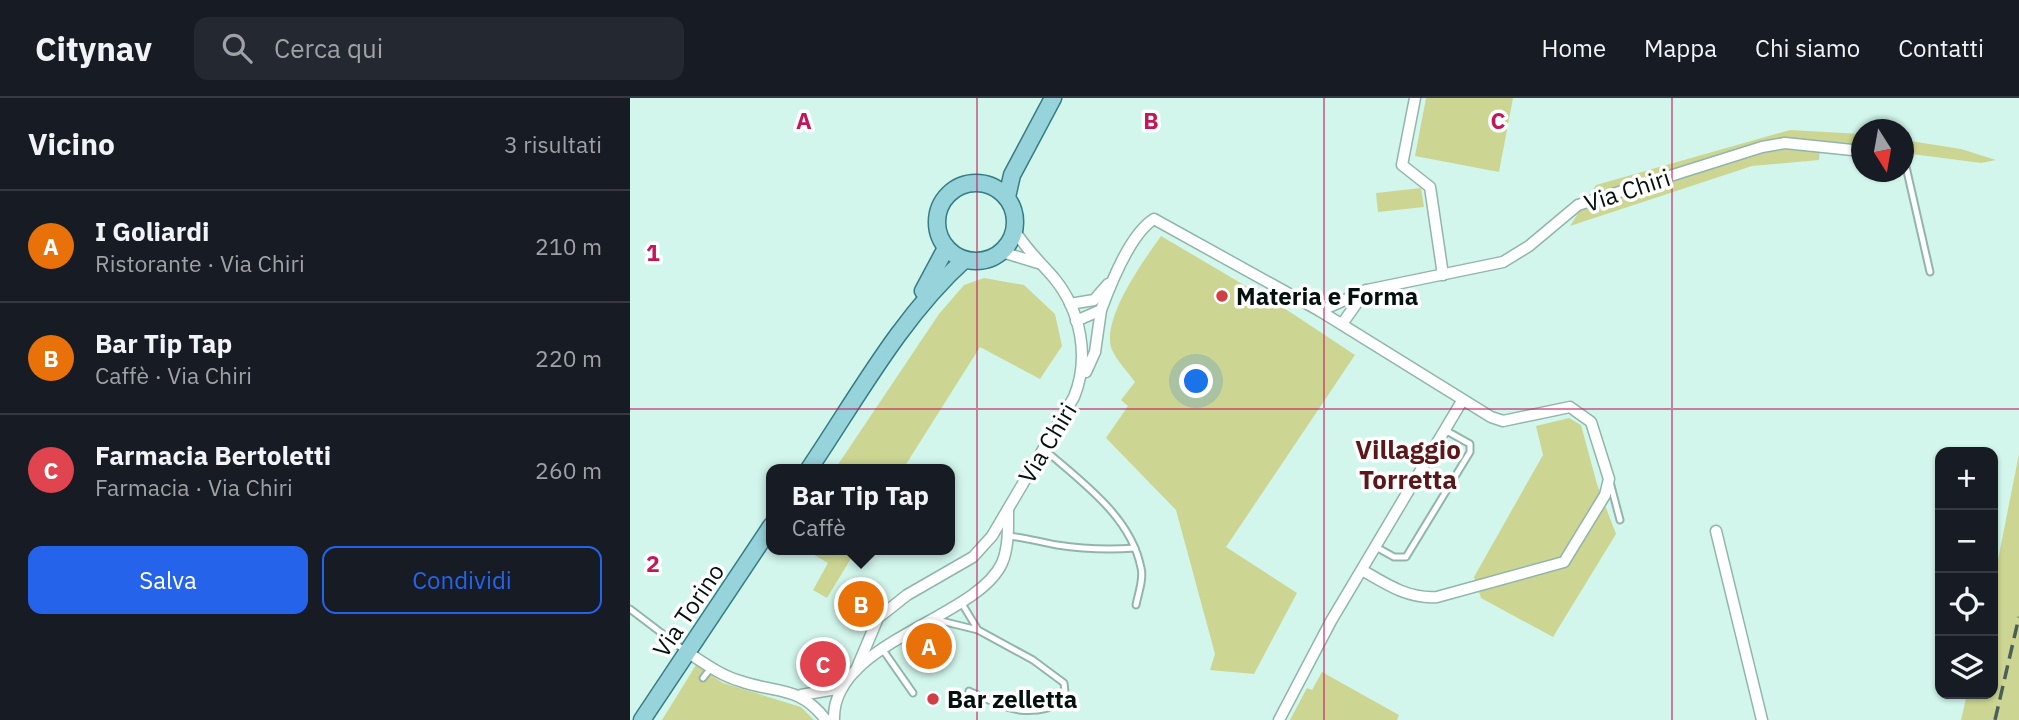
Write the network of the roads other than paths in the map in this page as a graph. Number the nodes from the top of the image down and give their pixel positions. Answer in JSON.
{"nodes":[{"id":1,"x":1054,"y":98,"type":"edge"},
{"id":2,"x":1415,"y":98,"type":"edge"},
{"id":3,"x":1035,"y":128,"type":"junction"},
{"id":4,"x":1851,"y":150,"type":"edge"},
{"id":5,"x":1909,"y":182,"type":"edge"},
{"id":6,"x":987,"y":184,"type":"junction"},
{"id":7,"x":1007,"y":197,"type":"junction"},
{"id":8,"x":1015,"y":231,"type":"junction"},
{"id":9,"x":946,"y":248,"type":"junction"},
{"id":10,"x":1002,"y":252,"type":"junction"},
{"id":11,"x":964,"y":260,"type":"junction"},
{"id":12,"x":1039,"y":263,"type":"junction"},
{"id":13,"x":1930,"y":272,"type":"dead end"},
{"id":14,"x":1115,"y":275,"type":"junction"},
{"id":15,"x":1443,"y":275,"type":"junction"},
{"id":16,"x":1367,"y":290,"type":"junction"},
{"id":17,"x":1069,"y":304,"type":"junction"},
{"id":18,"x":1101,"y":310,"type":"junction"},
{"id":19,"x":1320,"y":311,"type":"junction"},
{"id":20,"x":1076,"y":321,"type":"junction"},
{"id":21,"x":1342,"y":324,"type":"junction"},
{"id":22,"x":900,"y":333,"type":"junction"},
{"id":23,"x":1082,"y":378,"type":"junction"},
{"id":24,"x":1462,"y":401,"type":"junction"},
{"id":25,"x":1445,"y":430,"type":"junction"},
{"id":26,"x":1044,"y":449,"type":"junction"},
{"id":27,"x":812,"y":464,"type":"edge"},
{"id":28,"x":1609,"y":479,"type":"junction"},
{"id":29,"x":1009,"y":506,"type":"junction"},
{"id":30,"x":1620,"y":520,"type":"dead end"},
{"id":31,"x":1716,"y":531,"type":"dead end"},
{"id":32,"x":766,"y":534,"type":"edge"},
{"id":33,"x":1007,"y":536,"type":"junction"},
{"id":34,"x":1376,"y":547,"type":"junction"},
{"id":35,"x":1135,"y":548,"type":"junction"},
{"id":36,"x":1362,"y":570,"type":"junction"},
{"id":37,"x":960,"y":601,"type":"junction"},
{"id":38,"x":1136,"y":605,"type":"dead end"},
{"id":39,"x":630,"y":609,"type":"edge"},
{"id":40,"x":929,"y":618,"type":"junction"},
{"id":41,"x":978,"y":630,"type":"junction"},
{"id":42,"x":883,"y":650,"type":"junction"},
{"id":43,"x":687,"y":652,"type":"junction"},
{"id":44,"x":711,"y":668,"type":"junction"},
{"id":45,"x":856,"y":670,"type":"junction"},
{"id":46,"x":703,"y":678,"type":"dead end"},
{"id":47,"x":842,"y":688,"type":"junction"},
{"id":48,"x":968,"y":691,"type":"dead end"},
{"id":49,"x":913,"y":693,"type":"dead end"},
{"id":50,"x":800,"y":695,"type":"junction"},
{"id":51,"x":642,"y":720,"type":"edge"},
{"id":52,"x":826,"y":720,"type":"edge"},
{"id":53,"x":834,"y":720,"type":"edge"},
{"id":54,"x":1279,"y":720,"type":"edge"},
{"id":55,"x":1762,"y":720,"type":"edge"}],
"edges":[{"from":1,"to":3,"type":"main road"},
{"from":2,"to":15,"type":"street"},
{"from":3,"to":6,"type":"main road"},
{"from":3,"to":7,"type":"main road"},
{"from":4,"to":15,"type":"street","name":"Via Chiri"},
{"from":5,"to":13,"type":"lane"},
{"from":6,"to":7,"type":"main road"},
{"from":6,"to":9,"type":"main road"},
{"from":7,"to":8,"type":"main road"},
{"from":8,"to":10,"type":"main road"},
{"from":8,"to":12,"type":"street","name":"Via Chiri"},
{"from":9,"to":11,"type":"main road"},
{"from":9,"to":22,"type":"main road"},
{"from":10,"to":11,"type":"main road"},
{"from":10,"to":12,"type":"street"},
{"from":11,"to":22,"type":"main road"},
{"from":12,"to":17,"type":"street","name":"Via Chiri"},
{"from":14,"to":17,"type":"street","name":"Via Chiri"},
{"from":14,"to":18,"type":"street","name":"Via Chiri"},
{"from":14,"to":19,"type":"street","name":"Via Chiri"},
{"from":15,"to":16,"type":"street","name":"Via Chiri"},
{"from":16,"to":19,"type":"street","name":"Via Chiri"},
{"from":16,"to":21,"type":"street"},
{"from":17,"to":20,"type":"street","name":"Via Chiri"},
{"from":18,"to":20,"type":"street"},
{"from":18,"to":23,"type":"street","name":"Via Chiri"},
{"from":19,"to":21,"type":"street"},
{"from":20,"to":23,"type":"street","name":"Via Chiri"},
{"from":21,"to":24,"type":"street"},
{"from":22,"to":27,"type":"main road"},
{"from":23,"to":26,"type":"street","name":"Via Chiri"},
{"from":24,"to":25,"type":"street"},
{"from":24,"to":28,"type":"street"},
{"from":25,"to":34,"type":"street"},
{"from":25,"to":34,"type":"lane"},
{"from":26,"to":29,"type":"street","name":"Via Chiri"},
{"from":26,"to":35,"type":"lane"},
{"from":28,"to":30,"type":"lane"},
{"from":28,"to":36,"type":"street"},
{"from":29,"to":33,"type":"street","name":"Via Chiri"},
{"from":29,"to":45,"type":"street","name":"Via Chiri"},
{"from":31,"to":55,"type":"street"},
{"from":32,"to":43,"type":"main road","name":"Via Torino"},
{"from":33,"to":35,"type":"lane"},
{"from":33,"to":37,"type":"street","name":"Via Chiri"},
{"from":34,"to":36,"type":"street"},
{"from":35,"to":38,"type":"lane"},
{"from":36,"to":54,"type":"street"},
{"from":37,"to":40,"type":"street","name":"Via Chiri"},
{"from":37,"to":41,"type":"lane"},
{"from":39,"to":43,"type":"lane"},
{"from":40,"to":41,"type":"lane"},
{"from":40,"to":42,"type":"street","name":"Via Chiri"},
{"from":41,"to":48,"type":"lane"},
{"from":42,"to":45,"type":"street","name":"Via Chiri"},
{"from":42,"to":49,"type":"lane"},
{"from":43,"to":44,"type":"street"},
{"from":43,"to":51,"type":"main road","name":"Via Torino"},
{"from":44,"to":46,"type":"lane"},
{"from":44,"to":50,"type":"street"},
{"from":45,"to":47,"type":"street","name":"Via Chiri"},
{"from":47,"to":50,"type":"street"},
{"from":47,"to":53,"type":"street","name":"Via Chiri"},
{"from":50,"to":52,"type":"street"}]}
